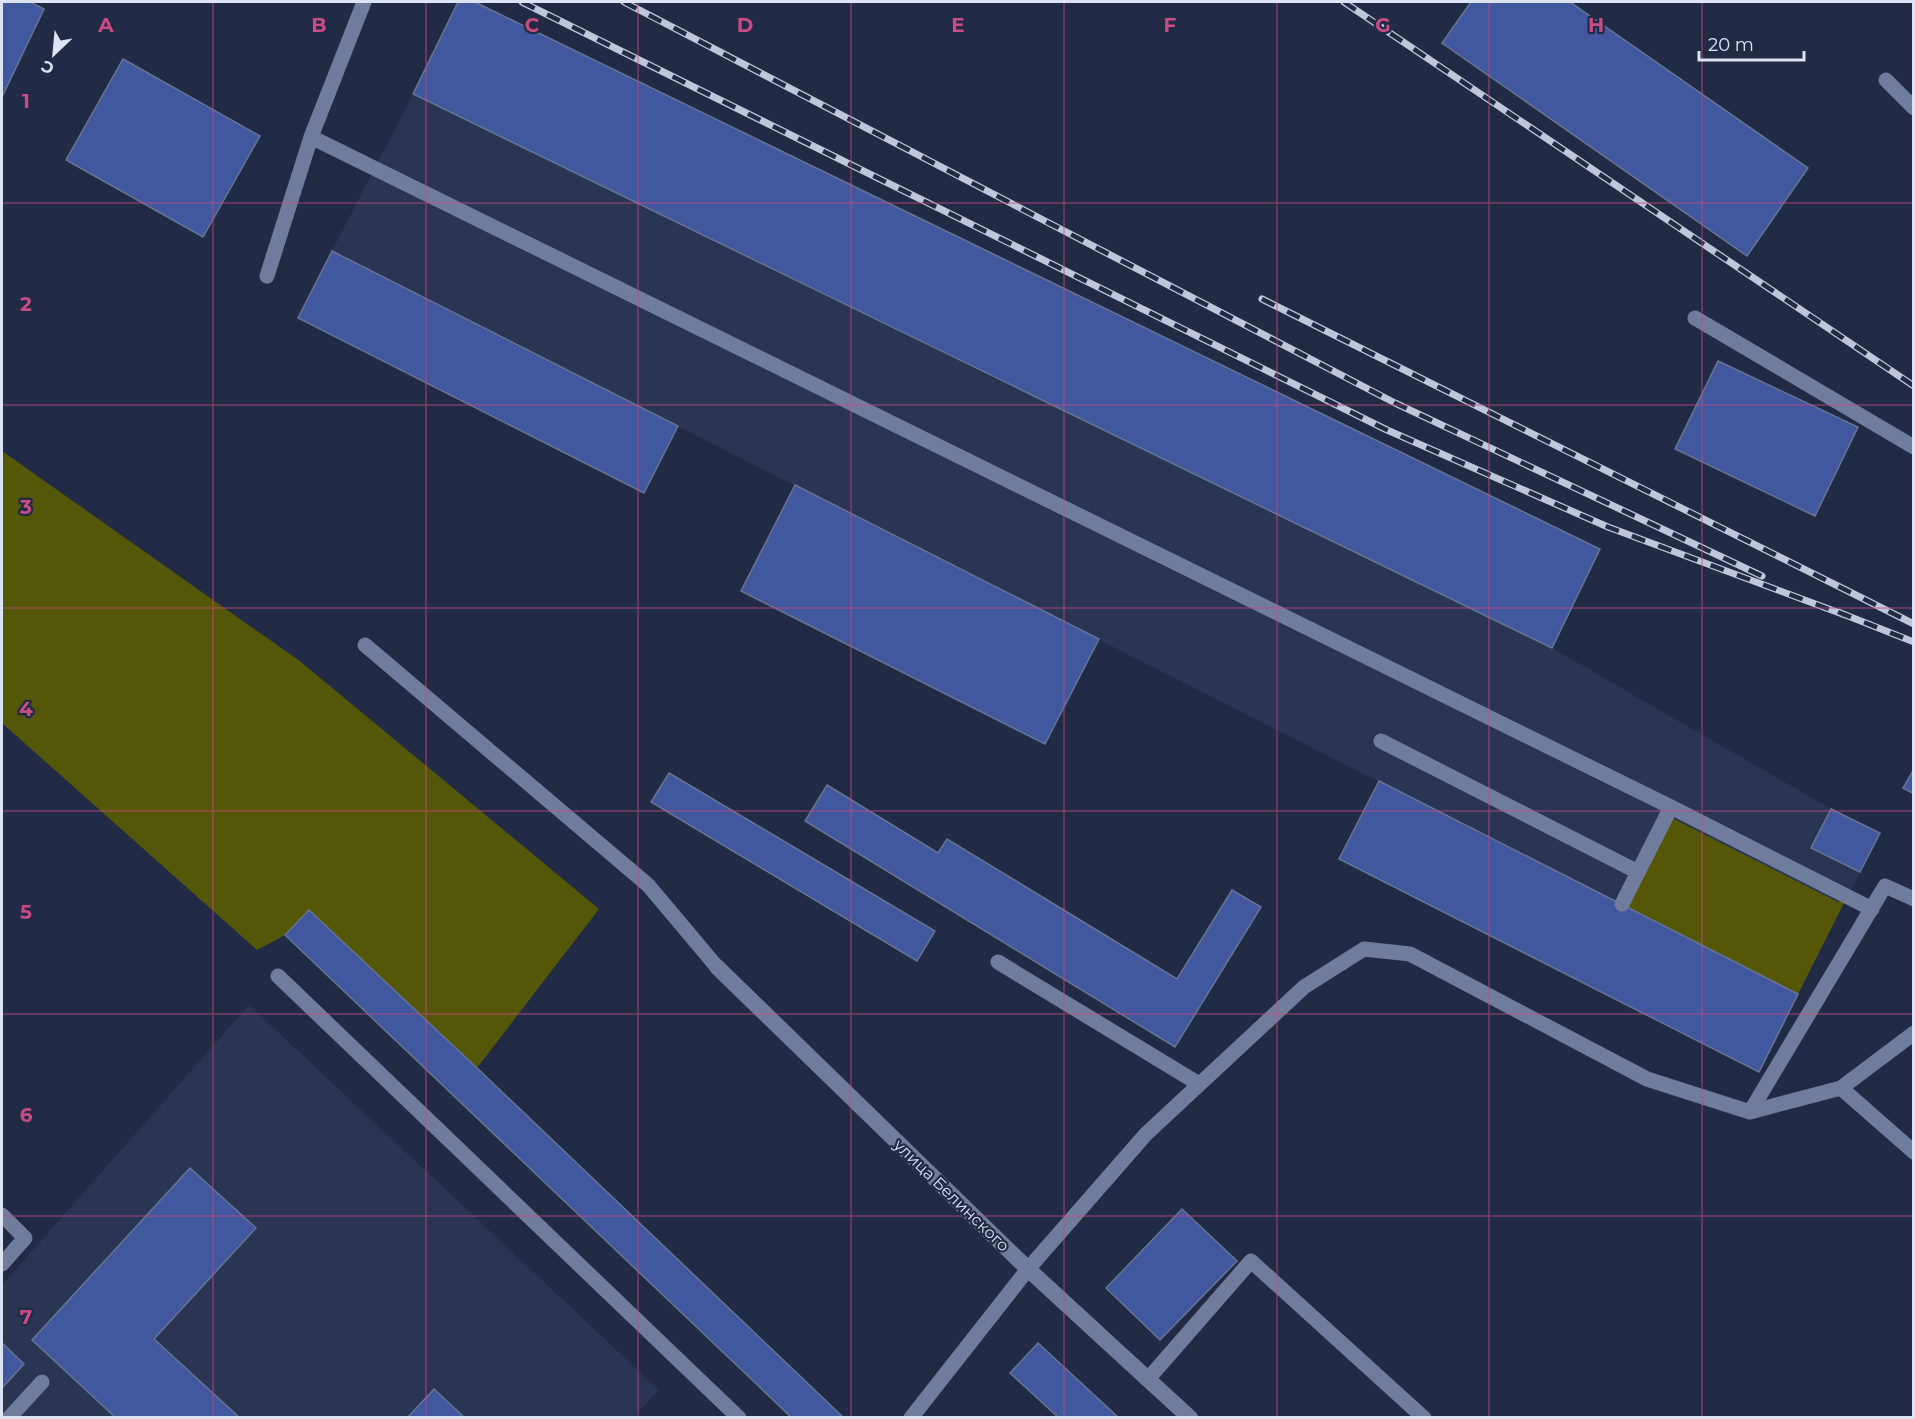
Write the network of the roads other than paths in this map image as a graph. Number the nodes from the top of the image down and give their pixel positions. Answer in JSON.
{"nodes":[{"id":1,"x":364,"y":2,"type":"edge"},
{"id":2,"x":1886,"y":81,"type":"dead end"},
{"id":3,"x":1914,"y":108,"type":"edge"},
{"id":4,"x":311,"y":137,"type":"junction"},
{"id":5,"x":267,"y":276,"type":"dead end"},
{"id":6,"x":1695,"y":318,"type":"dead end"},
{"id":7,"x":1914,"y":447,"type":"edge"},
{"id":8,"x":365,"y":645,"type":"dead end"},
{"id":9,"x":1381,"y":741,"type":"dead end"},
{"id":10,"x":1671,"y":807,"type":"junction"},
{"id":11,"x":1638,"y":872,"type":"junction"},
{"id":12,"x":1914,"y":899,"type":"edge"},
{"id":13,"x":1622,"y":904,"type":"dead end"},
{"id":14,"x":1872,"y":909,"type":"junction"},
{"id":15,"x":998,"y":962,"type":"dead end"},
{"id":16,"x":717,"y":968,"type":"joint"},
{"id":17,"x":278,"y":976,"type":"dead end"},
{"id":18,"x":1914,"y":1033,"type":"edge"},
{"id":19,"x":1199,"y":1084,"type":"junction"},
{"id":20,"x":1841,"y":1088,"type":"junction"},
{"id":21,"x":1750,"y":1112,"type":"junction"},
{"id":22,"x":1914,"y":1152,"type":"edge"},
{"id":23,"x":2,"y":1215,"type":"edge"},
{"id":24,"x":2,"y":1264,"type":"edge"},
{"id":25,"x":1028,"y":1269,"type":"junction"},
{"id":26,"x":1148,"y":1379,"type":"junction"},
{"id":27,"x":42,"y":1382,"type":"dead end"},
{"id":28,"x":9,"y":1418,"type":"edge"},
{"id":29,"x":739,"y":1418,"type":"edge"},
{"id":30,"x":911,"y":1418,"type":"edge"},
{"id":31,"x":1190,"y":1418,"type":"edge"},
{"id":32,"x":1424,"y":1418,"type":"edge"}],
"edges":[{"from":1,"to":4,"type":"lane"},
{"from":2,"to":3,"type":"lane"},
{"from":4,"to":5,"type":"lane"},
{"from":4,"to":10,"type":"lane"},
{"from":6,"to":7,"type":"lane"},
{"from":8,"to":16,"type":"lane"},
{"from":9,"to":11,"type":"lane"},
{"from":10,"to":11,"type":"lane"},
{"from":10,"to":14,"type":"lane"},
{"from":11,"to":13,"type":"lane"},
{"from":12,"to":14,"type":"lane"},
{"from":14,"to":21,"type":"lane"},
{"from":15,"to":19,"type":"lane"},
{"from":16,"to":25,"type":"street","name":"улица Белинского"},
{"from":17,"to":29,"type":"lane"},
{"from":18,"to":20,"type":"lane"},
{"from":19,"to":21,"type":"lane"},
{"from":19,"to":25,"type":"lane"},
{"from":20,"to":21,"type":"lane"},
{"from":20,"to":22,"type":"lane"},
{"from":23,"to":24,"type":"lane"},
{"from":25,"to":26,"type":"street","name":"улица Белинского"},
{"from":25,"to":30,"type":"lane"},
{"from":26,"to":31,"type":"street","name":"улица Белинского"},
{"from":26,"to":32,"type":"lane"},
{"from":27,"to":28,"type":"lane"}]}
